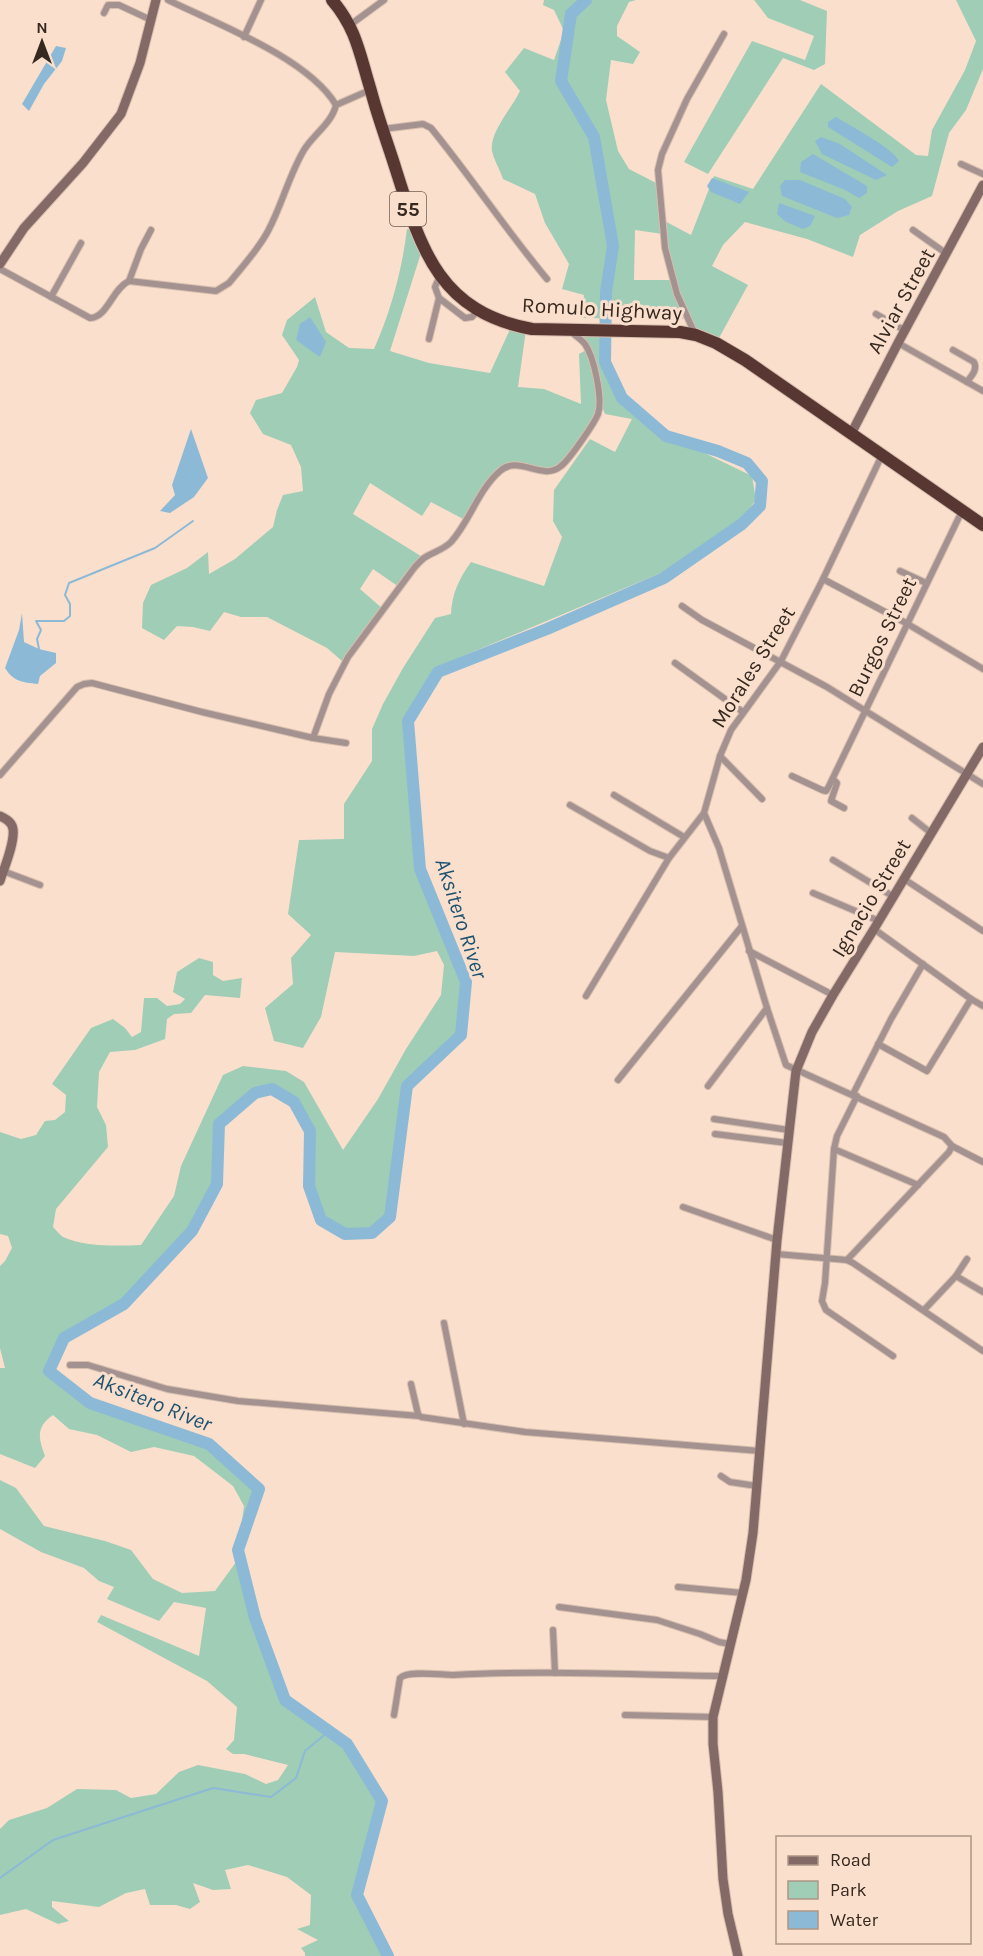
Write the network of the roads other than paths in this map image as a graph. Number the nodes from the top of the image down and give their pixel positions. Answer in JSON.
{"nodes":[{"id":1,"x":156,"y":0,"type":"edge"},
{"id":2,"x":168,"y":0,"type":"edge"},
{"id":3,"x":261,"y":0,"type":"edge"},
{"id":4,"x":332,"y":0,"type":"edge"},
{"id":5,"x":384,"y":0,"type":"edge"},
{"id":6,"x":104,"y":13,"type":"dead end"},
{"id":7,"x":152,"y":20,"type":"junction"},
{"id":8,"x":350,"y":25,"type":"junction"},
{"id":9,"x":724,"y":34,"type":"dead end"},
{"id":10,"x":244,"y":37,"type":"junction"},
{"id":11,"x":370,"y":90,"type":"junction"},
{"id":12,"x":336,"y":105,"type":"junction"},
{"id":13,"x":383,"y":129,"type":"junction"},
{"id":14,"x":962,"y":164,"type":"dead end"},
{"id":15,"x":983,"y":174,"type":"edge"},
{"id":16,"x":983,"y":185,"type":"edge"},
{"id":17,"x":151,"y":230,"type":"dead end"},
{"id":18,"x":914,"y":230,"type":"dead end"},
{"id":19,"x":81,"y":243,"type":"dead end"},
{"id":20,"x":947,"y":254,"type":"junction"},
{"id":21,"x":0,"y":264,"type":"edge"},
{"id":22,"x":0,"y":269,"type":"edge"},
{"id":23,"x":440,"y":276,"type":"junction"},
{"id":24,"x":547,"y":279,"type":"dead end"},
{"id":25,"x":129,"y":281,"type":"junction"},
{"id":26,"x":51,"y":297,"type":"junction"},
{"id":27,"x":439,"y":298,"type":"junction"},
{"id":28,"x":479,"y":310,"type":"junction"},
{"id":29,"x":876,"y":314,"type":"dead end"},
{"id":30,"x":571,"y":329,"type":"junction"},
{"id":31,"x":904,"y":330,"type":"junction"},
{"id":32,"x":696,"y":335,"type":"junction"},
{"id":33,"x":429,"y":339,"type":"dead end"},
{"id":34,"x":897,"y":343,"type":"junction"},
{"id":35,"x":953,"y":350,"type":"dead end"},
{"id":36,"x":967,"y":382,"type":"junction"},
{"id":37,"x":983,"y":391,"type":"edge"},
{"id":38,"x":851,"y":434,"type":"junction"},
{"id":39,"x":882,"y":454,"type":"junction"},
{"id":40,"x":962,"y":511,"type":"junction"},
{"id":41,"x":983,"y":525,"type":"edge"},
{"id":42,"x":900,"y":571,"type":"dead end"},
{"id":43,"x":824,"y":579,"type":"junction"},
{"id":44,"x":926,"y":583,"type":"junction"},
{"id":45,"x":682,"y":606,"type":"dead end"},
{"id":46,"x":906,"y":623,"type":"junction"},
{"id":47,"x":781,"y":661,"type":"junction"},
{"id":48,"x":675,"y":663,"type":"dead end"},
{"id":49,"x":983,"y":669,"type":"edge"},
{"id":50,"x":865,"y":710,"type":"junction"},
{"id":51,"x":743,"y":712,"type":"junction"},
{"id":52,"x":313,"y":738,"type":"junction"},
{"id":53,"x":346,"y":743,"type":"dead end"},
{"id":54,"x":983,"y":747,"type":"edge"},
{"id":55,"x":720,"y":756,"type":"junction"},
{"id":56,"x":966,"y":773,"type":"junction"},
{"id":57,"x":0,"y":775,"type":"edge"},
{"id":58,"x":792,"y":776,"type":"dead end"},
{"id":59,"x":833,"y":779,"type":"junction"},
{"id":60,"x":983,"y":784,"type":"edge"},
{"id":61,"x":614,"y":795,"type":"dead end"},
{"id":62,"x":762,"y":799,"type":"dead end"},
{"id":63,"x":570,"y":805,"type":"dead end"},
{"id":64,"x":844,"y":808,"type":"dead end"},
{"id":65,"x":704,"y":813,"type":"junction"},
{"id":66,"x":0,"y":816,"type":"edge"},
{"id":67,"x":912,"y":818,"type":"dead end"},
{"id":68,"x":931,"y":833,"type":"junction"},
{"id":69,"x":684,"y":837,"type":"junction"},
{"id":70,"x":669,"y":858,"type":"junction"},
{"id":71,"x":833,"y":860,"type":"dead end"},
{"id":72,"x":3,"y":871,"type":"junction"},
{"id":73,"x":904,"y":879,"type":"junction"},
{"id":74,"x":0,"y":881,"type":"edge"},
{"id":75,"x":40,"y":885,"type":"dead end"},
{"id":76,"x":813,"y":893,"type":"dead end"},
{"id":77,"x":894,"y":897,"type":"junction"},
{"id":78,"x":877,"y":925,"type":"junction"},
{"id":79,"x":742,"y":926,"type":"junction"},
{"id":80,"x":983,"y":932,"type":"edge"},
{"id":81,"x":749,"y":951,"type":"junction"},
{"id":82,"x":923,"y":964,"type":"junction"},
{"id":83,"x":833,"y":994,"type":"junction"},
{"id":84,"x":586,"y":996,"type":"dead end"},
{"id":85,"x":971,"y":999,"type":"junction"},
{"id":86,"x":983,"y":1006,"type":"edge"},
{"id":87,"x":767,"y":1008,"type":"junction"},
{"id":88,"x":878,"y":1044,"type":"junction"},
{"id":89,"x":796,"y":1071,"type":"junction"},
{"id":90,"x":618,"y":1080,"type":"dead end"},
{"id":91,"x":708,"y":1086,"type":"dead end"},
{"id":92,"x":855,"y":1095,"type":"junction"},
{"id":93,"x":714,"y":1119,"type":"dead end"},
{"id":94,"x":789,"y":1130,"type":"junction"},
{"id":95,"x":715,"y":1134,"type":"dead end"},
{"id":96,"x":787,"y":1143,"type":"junction"},
{"id":97,"x":952,"y":1146,"type":"junction"},
{"id":98,"x":834,"y":1149,"type":"junction"},
{"id":99,"x":983,"y":1162,"type":"edge"},
{"id":100,"x":918,"y":1185,"type":"junction"},
{"id":101,"x":683,"y":1207,"type":"dead end"},
{"id":102,"x":777,"y":1240,"type":"junction"},
{"id":103,"x":776,"y":1254,"type":"junction"},
{"id":104,"x":825,"y":1259,"type":"junction"},
{"id":105,"x":967,"y":1259,"type":"dead end"},
{"id":106,"x":847,"y":1260,"type":"junction"},
{"id":107,"x":956,"y":1276,"type":"junction"},
{"id":108,"x":983,"y":1292,"type":"edge"},
{"id":109,"x":924,"y":1310,"type":"junction"},
{"id":110,"x":444,"y":1323,"type":"dead end"},
{"id":111,"x":983,"y":1351,"type":"edge"},
{"id":112,"x":893,"y":1356,"type":"dead end"},
{"id":113,"x":70,"y":1365,"type":"dead end"},
{"id":114,"x":411,"y":1384,"type":"dead end"},
{"id":115,"x":419,"y":1416,"type":"junction"},
{"id":116,"x":464,"y":1424,"type":"junction"},
{"id":117,"x":759,"y":1451,"type":"junction"},
{"id":118,"x":721,"y":1476,"type":"dead end"},
{"id":119,"x":757,"y":1486,"type":"junction"},
{"id":120,"x":678,"y":1587,"type":"dead end"},
{"id":121,"x":743,"y":1593,"type":"junction"},
{"id":122,"x":559,"y":1607,"type":"dead end"},
{"id":123,"x":553,"y":1630,"type":"dead end"},
{"id":124,"x":730,"y":1644,"type":"junction"},
{"id":125,"x":555,"y":1673,"type":"junction"},
{"id":126,"x":722,"y":1676,"type":"junction"},
{"id":127,"x":626,"y":1715,"type":"dead end"},
{"id":128,"x":394,"y":1716,"type":"dead end"},
{"id":129,"x":713,"y":1718,"type":"junction"},
{"id":130,"x":738,"y":1956,"type":"edge"}],
"edges":[{"from":1,"to":7,"type":"street"},
{"from":2,"to":10,"type":"street"},
{"from":3,"to":10,"type":"street"},
{"from":4,"to":8,"type":"highway","name":"Romulo Highway","number":"55"},
{"from":5,"to":8,"type":"street"},
{"from":6,"to":7,"type":"street"},
{"from":7,"to":21,"type":"street"},
{"from":8,"to":11,"type":"highway","name":"Romulo Highway","number":"55"},
{"from":9,"to":32,"type":"street"},
{"from":10,"to":12,"type":"street"},
{"from":11,"to":12,"type":"street"},
{"from":11,"to":13,"type":"highway","name":"Romulo Highway","number":"55"},
{"from":12,"to":25,"type":"street"},
{"from":13,"to":23,"type":"highway","name":"Romulo Highway","number":"55"},
{"from":13,"to":24,"type":"street"},
{"from":14,"to":15,"type":"street"},
{"from":16,"to":20,"type":"street","name":"Alviar Street"},
{"from":17,"to":25,"type":"street"},
{"from":18,"to":20,"type":"street"},
{"from":19,"to":26,"type":"street"},
{"from":20,"to":31,"type":"street","name":"Alviar Street"},
{"from":22,"to":26,"type":"street"},
{"from":23,"to":27,"type":"street"},
{"from":23,"to":28,"type":"highway","name":"Romulo Highway","number":"55"},
{"from":25,"to":26,"type":"street"},
{"from":27,"to":28,"type":"street"},
{"from":27,"to":33,"type":"street"},
{"from":28,"to":30,"type":"highway","name":"Romulo Highway","number":"55"},
{"from":29,"to":31,"type":"street"},
{"from":30,"to":32,"type":"highway","name":"Romulo Highway","number":"55"},
{"from":30,"to":52,"type":"street"},
{"from":31,"to":34,"type":"street","name":"Alviar Street"},
{"from":32,"to":38,"type":"highway","name":"Romulo Highway","number":"55"},
{"from":34,"to":36,"type":"street"},
{"from":34,"to":38,"type":"street","name":"Alviar Street"},
{"from":35,"to":36,"type":"street"},
{"from":36,"to":37,"type":"street"},
{"from":38,"to":39,"type":"highway","name":"Romulo Highway","number":"55"},
{"from":39,"to":40,"type":"highway","name":"Romulo Highway","number":"55"},
{"from":39,"to":43,"type":"street","name":"Morales Street"},
{"from":40,"to":41,"type":"highway","name":"Romulo Highway","number":"55"},
{"from":40,"to":44,"type":"street","name":"Burgos Street"},
{"from":42,"to":44,"type":"street"},
{"from":43,"to":46,"type":"street"},
{"from":43,"to":47,"type":"street","name":"Morales Street"},
{"from":44,"to":46,"type":"street","name":"Burgos Street"},
{"from":45,"to":47,"type":"street"},
{"from":46,"to":49,"type":"street"},
{"from":46,"to":50,"type":"street","name":"Burgos Street"},
{"from":47,"to":50,"type":"street"},
{"from":47,"to":51,"type":"street","name":"Morales Street"},
{"from":48,"to":51,"type":"street"},
{"from":50,"to":56,"type":"street"},
{"from":50,"to":59,"type":"street","name":"Burgos Street"},
{"from":51,"to":55,"type":"street","name":"Morales Street"},
{"from":52,"to":53,"type":"street"},
{"from":52,"to":57,"type":"street"},
{"from":54,"to":56,"type":"street","name":"Ignacio Street"},
{"from":55,"to":62,"type":"street"},
{"from":55,"to":65,"type":"street","name":"Morales Street"},
{"from":56,"to":60,"type":"street"},
{"from":56,"to":68,"type":"street","name":"Ignacio Street"},
{"from":58,"to":59,"type":"street"},
{"from":59,"to":64,"type":"street"},
{"from":61,"to":69,"type":"street"},
{"from":63,"to":70,"type":"street"},
{"from":65,"to":69,"type":"street"},
{"from":65,"to":79,"type":"street"},
{"from":66,"to":72,"type":"street"},
{"from":67,"to":68,"type":"street"},
{"from":68,"to":73,"type":"street","name":"Ignacio Street"},
{"from":69,"to":70,"type":"street"},
{"from":70,"to":84,"type":"street"},
{"from":71,"to":77,"type":"street"},
{"from":72,"to":74,"type":"street"},
{"from":72,"to":75,"type":"street"},
{"from":73,"to":77,"type":"street","name":"Ignacio Street"},
{"from":73,"to":80,"type":"street"},
{"from":76,"to":78,"type":"street"},
{"from":77,"to":78,"type":"street","name":"Ignacio Street"},
{"from":78,"to":82,"type":"street"},
{"from":78,"to":83,"type":"street","name":"Ignacio Street"},
{"from":79,"to":81,"type":"street"},
{"from":79,"to":90,"type":"street"},
{"from":81,"to":83,"type":"street"},
{"from":81,"to":87,"type":"street"},
{"from":82,"to":85,"type":"street"},
{"from":82,"to":88,"type":"street"},
{"from":83,"to":89,"type":"street","name":"Ignacio Street"},
{"from":85,"to":86,"type":"street"},
{"from":85,"to":88,"type":"street"},
{"from":87,"to":89,"type":"street"},
{"from":87,"to":91,"type":"street"},
{"from":88,"to":92,"type":"street"},
{"from":89,"to":92,"type":"street"},
{"from":89,"to":94,"type":"street","name":"Ignacio Street"},
{"from":92,"to":97,"type":"street"},
{"from":92,"to":98,"type":"street"},
{"from":93,"to":94,"type":"street"},
{"from":94,"to":96,"type":"street","name":"Ignacio Street"},
{"from":95,"to":96,"type":"street"},
{"from":96,"to":102,"type":"street","name":"Ignacio Street"},
{"from":97,"to":99,"type":"street"},
{"from":97,"to":100,"type":"street"},
{"from":98,"to":100,"type":"street"},
{"from":98,"to":104,"type":"street"},
{"from":100,"to":106,"type":"street"},
{"from":101,"to":102,"type":"street"},
{"from":102,"to":103,"type":"street","name":"Ignacio Street"},
{"from":103,"to":104,"type":"street"},
{"from":103,"to":117,"type":"street","name":"Ignacio Street"},
{"from":104,"to":106,"type":"street"},
{"from":104,"to":112,"type":"street"},
{"from":105,"to":107,"type":"street"},
{"from":106,"to":109,"type":"street"},
{"from":107,"to":108,"type":"street"},
{"from":107,"to":109,"type":"street"},
{"from":109,"to":111,"type":"street"},
{"from":110,"to":116,"type":"street"},
{"from":113,"to":115,"type":"street"},
{"from":114,"to":115,"type":"street"},
{"from":115,"to":116,"type":"street"},
{"from":116,"to":117,"type":"street"},
{"from":117,"to":119,"type":"street","name":"Ignacio Street"},
{"from":118,"to":119,"type":"street"},
{"from":119,"to":121,"type":"street","name":"Ignacio Street"},
{"from":120,"to":121,"type":"street"},
{"from":121,"to":124,"type":"street","name":"Ignacio Street"},
{"from":122,"to":124,"type":"street"},
{"from":123,"to":125,"type":"street"},
{"from":124,"to":126,"type":"street","name":"Ignacio Street"},
{"from":125,"to":126,"type":"street"},
{"from":125,"to":128,"type":"street"},
{"from":126,"to":129,"type":"street","name":"Ignacio Street"},
{"from":127,"to":129,"type":"street"},
{"from":129,"to":130,"type":"street","name":"Ignacio Street"}]}
